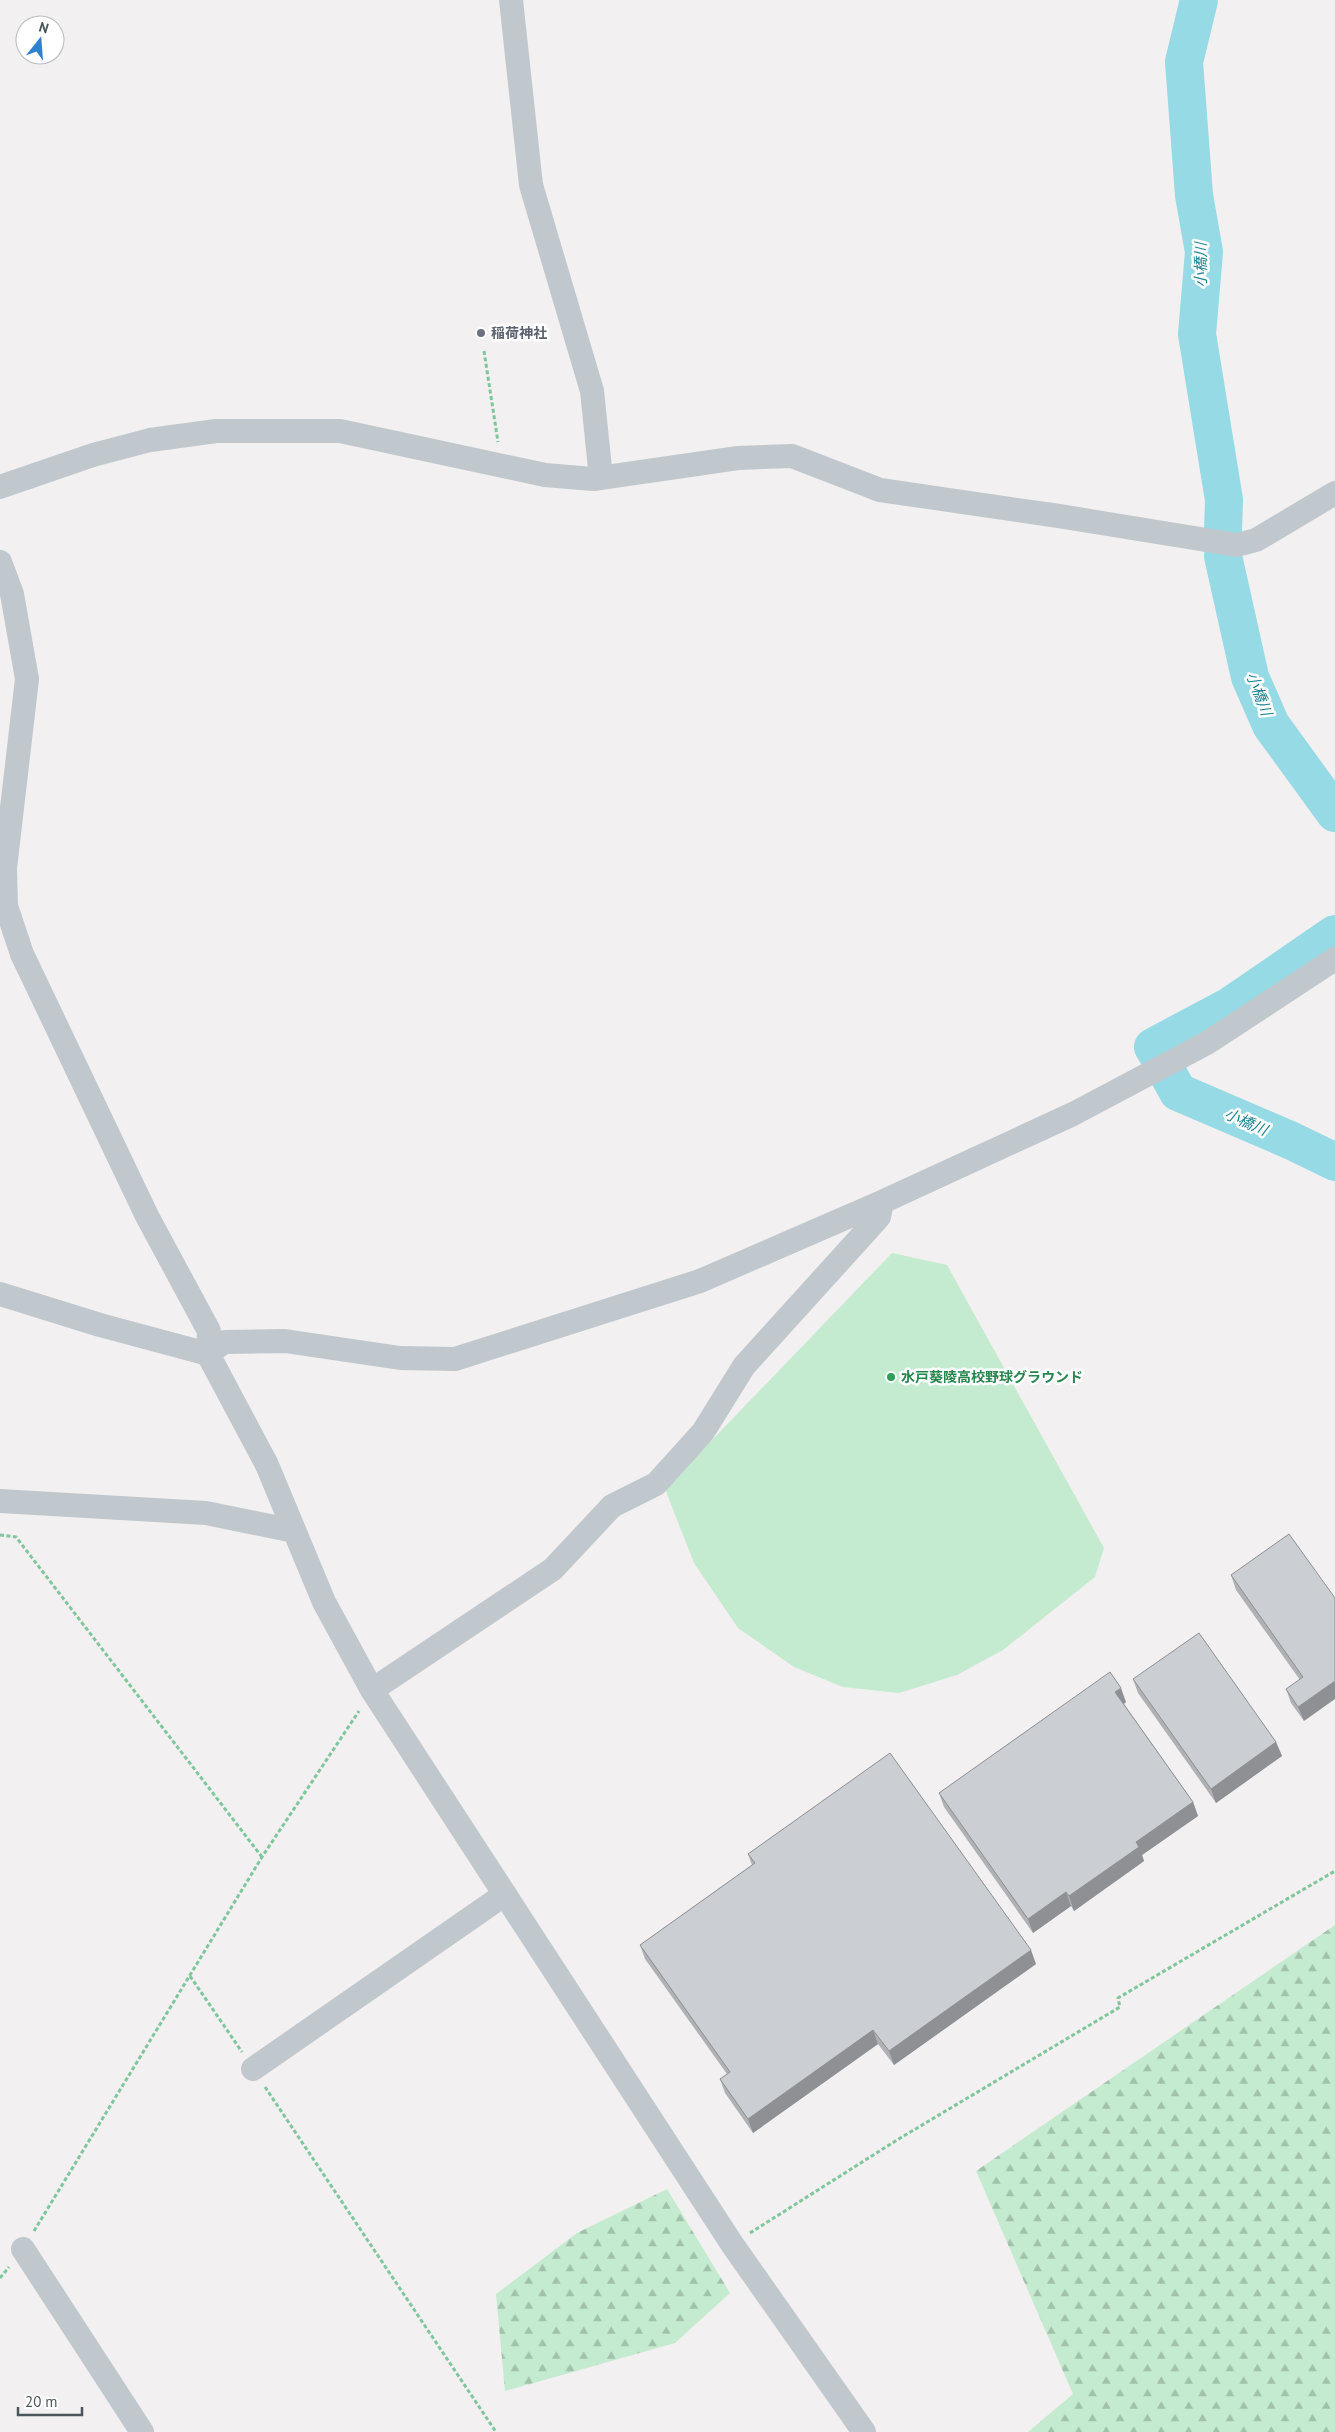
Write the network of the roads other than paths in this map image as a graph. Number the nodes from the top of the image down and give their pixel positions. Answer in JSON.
{"nodes":[{"id":1,"x":511,"y":0,"type":"edge"},
{"id":2,"x":600,"y":478,"type":"junction"},
{"id":3,"x":0,"y":487,"type":"edge"},
{"id":4,"x":1335,"y":493,"type":"edge"},
{"id":5,"x":0,"y":562,"type":"edge"},
{"id":6,"x":1335,"y":959,"type":"edge"},
{"id":7,"x":882,"y":1202,"type":"junction"},
{"id":8,"x":0,"y":1294,"type":"edge"},
{"id":9,"x":208,"y":1354,"type":"junction"},
{"id":10,"x":0,"y":1501,"type":"edge"},
{"id":11,"x":294,"y":1531,"type":"junction"},
{"id":12,"x":372,"y":1690,"type":"junction"},
{"id":13,"x":505,"y":1894,"type":"junction"},
{"id":14,"x":253,"y":2069,"type":"road end"},
{"id":15,"x":23,"y":2249,"type":"road end"},
{"id":16,"x":142,"y":2432,"type":"edge"},
{"id":17,"x":864,"y":2432,"type":"edge"}],
"edges":[{"from":1,"to":2,"type":"street"},
{"from":2,"to":3,"type":"street"},
{"from":2,"to":4,"type":"street"},
{"from":5,"to":9,"type":"street"},
{"from":6,"to":7,"type":"street"},
{"from":7,"to":9,"type":"street"},
{"from":7,"to":12,"type":"street"},
{"from":8,"to":9,"type":"street"},
{"from":9,"to":11,"type":"street"},
{"from":10,"to":11,"type":"street"},
{"from":11,"to":12,"type":"street"},
{"from":12,"to":13,"type":"street"},
{"from":13,"to":14,"type":"street"},
{"from":13,"to":17,"type":"street"},
{"from":15,"to":16,"type":"street"}]}
